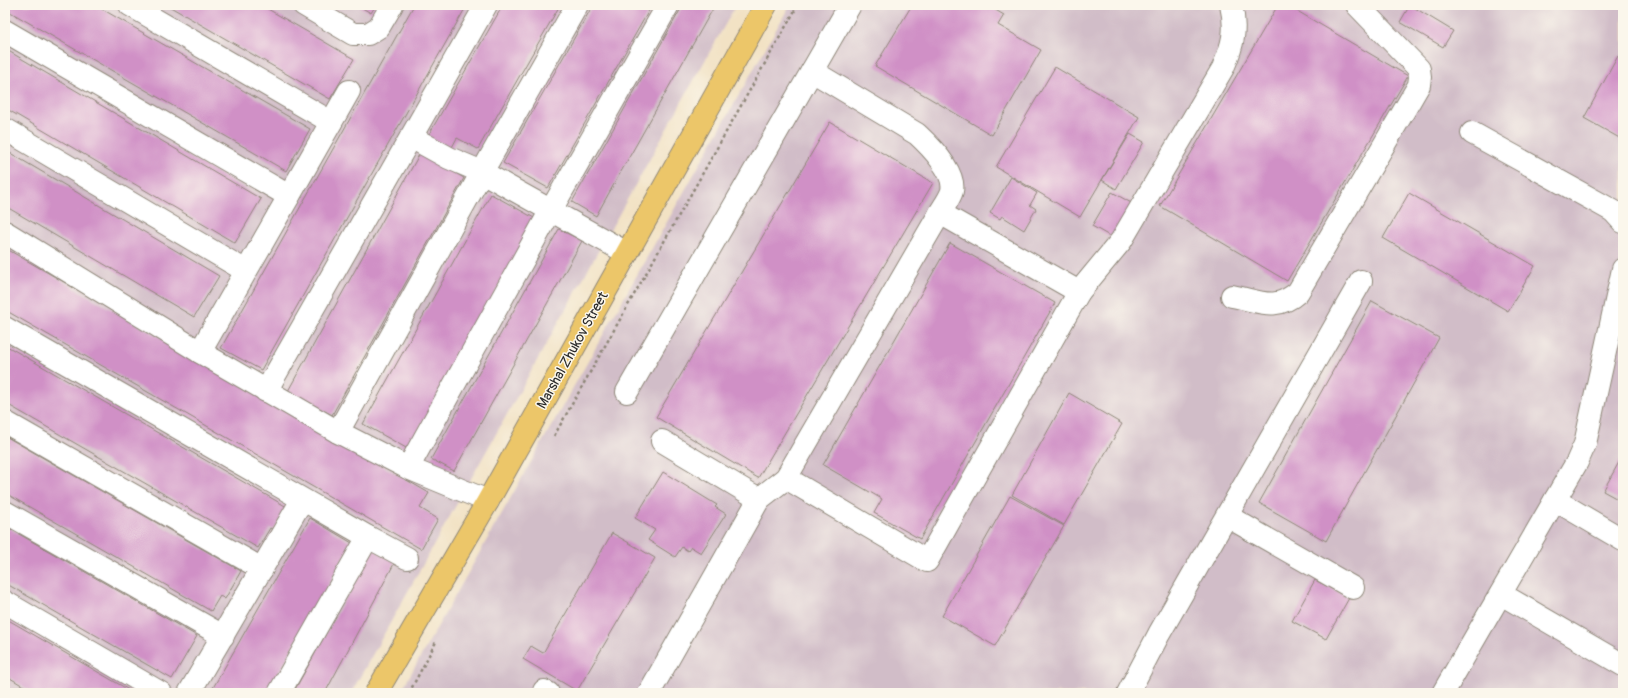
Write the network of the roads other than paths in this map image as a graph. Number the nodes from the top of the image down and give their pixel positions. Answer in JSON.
{"nodes":[{"id":1,"x":130,"y":5,"type":"edge"},
{"id":2,"x":304,"y":5,"type":"edge"},
{"id":3,"x":392,"y":5,"type":"edge"},
{"id":4,"x":486,"y":5,"type":"edge"},
{"id":5,"x":577,"y":5,"type":"edge"},
{"id":6,"x":668,"y":5,"type":"edge"},
{"id":7,"x":766,"y":5,"type":"edge"},
{"id":8,"x":850,"y":5,"type":"edge"},
{"id":9,"x":1231,"y":5,"type":"edge"},
{"id":10,"x":1357,"y":5,"type":"edge"},
{"id":11,"x":5,"y":31,"type":"edge"},
{"id":12,"x":812,"y":71,"type":"junction"},
{"id":13,"x":348,"y":91,"type":"dead end"},
{"id":14,"x":331,"y":122,"type":"junction"},
{"id":15,"x":5,"y":129,"type":"edge"},
{"id":16,"x":1472,"y":133,"type":"dead end"},
{"id":17,"x":411,"y":137,"type":"junction"},
{"id":18,"x":482,"y":172,"type":"junction"},
{"id":19,"x":289,"y":196,"type":"junction"},
{"id":20,"x":551,"y":210,"type":"junction"},
{"id":21,"x":940,"y":213,"type":"junction"},
{"id":22,"x":1623,"y":222,"type":"edge"},
{"id":23,"x":5,"y":232,"type":"edge"},
{"id":24,"x":627,"y":253,"type":"junction"},
{"id":25,"x":1623,"y":268,"type":"edge"},
{"id":26,"x":246,"y":272,"type":"junction"},
{"id":27,"x":1361,"y":281,"type":"dead end"},
{"id":28,"x":1079,"y":292,"type":"junction"},
{"id":29,"x":1232,"y":296,"type":"dead end"},
{"id":30,"x":5,"y":328,"type":"edge"},
{"id":31,"x":200,"y":352,"type":"junction"},
{"id":32,"x":266,"y":391,"type":"junction"},
{"id":33,"x":627,"y":392,"type":"dead end"},
{"id":34,"x":5,"y":422,"type":"edge"},
{"id":35,"x":338,"y":432,"type":"junction"},
{"id":36,"x":662,"y":441,"type":"dead end"},
{"id":37,"x":408,"y":468,"type":"junction"},
{"id":38,"x":786,"y":478,"type":"junction"},
{"id":39,"x":759,"y":499,"type":"junction"},
{"id":40,"x":302,"y":500,"type":"junction"},
{"id":41,"x":1555,"y":500,"type":"junction"},
{"id":42,"x":488,"y":501,"type":"junction"},
{"id":43,"x":5,"y":512,"type":"edge"},
{"id":44,"x":1227,"y":516,"type":"junction"},
{"id":45,"x":368,"y":536,"type":"junction"},
{"id":46,"x":1623,"y":540,"type":"edge"},
{"id":47,"x":407,"y":558,"type":"dead end"},
{"id":48,"x":262,"y":569,"type":"junction"},
{"id":49,"x":1353,"y":588,"type":"dead end"},
{"id":50,"x":1500,"y":594,"type":"junction"},
{"id":51,"x":5,"y":602,"type":"edge"},
{"id":52,"x":223,"y":636,"type":"junction"},
{"id":53,"x":1623,"y":665,"type":"edge"},
{"id":54,"x":161,"y":693,"type":"edge"},
{"id":55,"x":189,"y":693,"type":"edge"},
{"id":56,"x":279,"y":693,"type":"edge"},
{"id":57,"x":376,"y":693,"type":"edge"},
{"id":58,"x":649,"y":693,"type":"edge"},
{"id":59,"x":1128,"y":693,"type":"edge"},
{"id":60,"x":1442,"y":693,"type":"edge"}],
"edges":[{"from":1,"to":14,"type":"lane"},
{"from":2,"to":3,"type":"lane"},
{"from":4,"to":17,"type":"lane"},
{"from":5,"to":18,"type":"lane"},
{"from":6,"to":20,"type":"lane"},
{"from":7,"to":24,"type":"main road","name":"Marshal Zhukov Street"},
{"from":8,"to":12,"type":"lane"},
{"from":9,"to":28,"type":"lane"},
{"from":10,"to":29,"type":"lane"},
{"from":11,"to":19,"type":"lane"},
{"from":12,"to":21,"type":"lane"},
{"from":12,"to":33,"type":"lane"},
{"from":13,"to":14,"type":"lane"},
{"from":14,"to":19,"type":"lane"},
{"from":15,"to":26,"type":"lane"},
{"from":16,"to":22,"type":"lane"},
{"from":17,"to":18,"type":"lane"},
{"from":17,"to":32,"type":"lane"},
{"from":18,"to":20,"type":"lane"},
{"from":18,"to":35,"type":"lane"},
{"from":19,"to":26,"type":"lane"},
{"from":20,"to":24,"type":"lane"},
{"from":20,"to":37,"type":"lane"},
{"from":21,"to":28,"type":"lane"},
{"from":21,"to":38,"type":"lane"},
{"from":23,"to":31,"type":"lane"},
{"from":24,"to":42,"type":"main road","name":"Marshal Zhukov Street"},
{"from":25,"to":41,"type":"lane"},
{"from":26,"to":31,"type":"lane"},
{"from":27,"to":44,"type":"lane"},
{"from":28,"to":38,"type":"lane"},
{"from":30,"to":40,"type":"lane"},
{"from":31,"to":32,"type":"lane"},
{"from":32,"to":35,"type":"lane"},
{"from":34,"to":48,"type":"lane"},
{"from":35,"to":37,"type":"lane"},
{"from":36,"to":39,"type":"lane"},
{"from":37,"to":42,"type":"lane"},
{"from":38,"to":39,"type":"lane"},
{"from":39,"to":58,"type":"lane"},
{"from":40,"to":45,"type":"lane"},
{"from":40,"to":48,"type":"lane"},
{"from":41,"to":46,"type":"lane"},
{"from":41,"to":50,"type":"lane"},
{"from":42,"to":57,"type":"main road","name":"Marshal Zhukov Street"},
{"from":43,"to":52,"type":"lane"},
{"from":44,"to":49,"type":"lane"},
{"from":44,"to":59,"type":"lane"},
{"from":45,"to":47,"type":"lane"},
{"from":45,"to":56,"type":"lane"},
{"from":48,"to":52,"type":"lane"},
{"from":50,"to":53,"type":"lane"},
{"from":50,"to":60,"type":"lane"},
{"from":51,"to":54,"type":"lane"},
{"from":52,"to":55,"type":"lane"}]}
